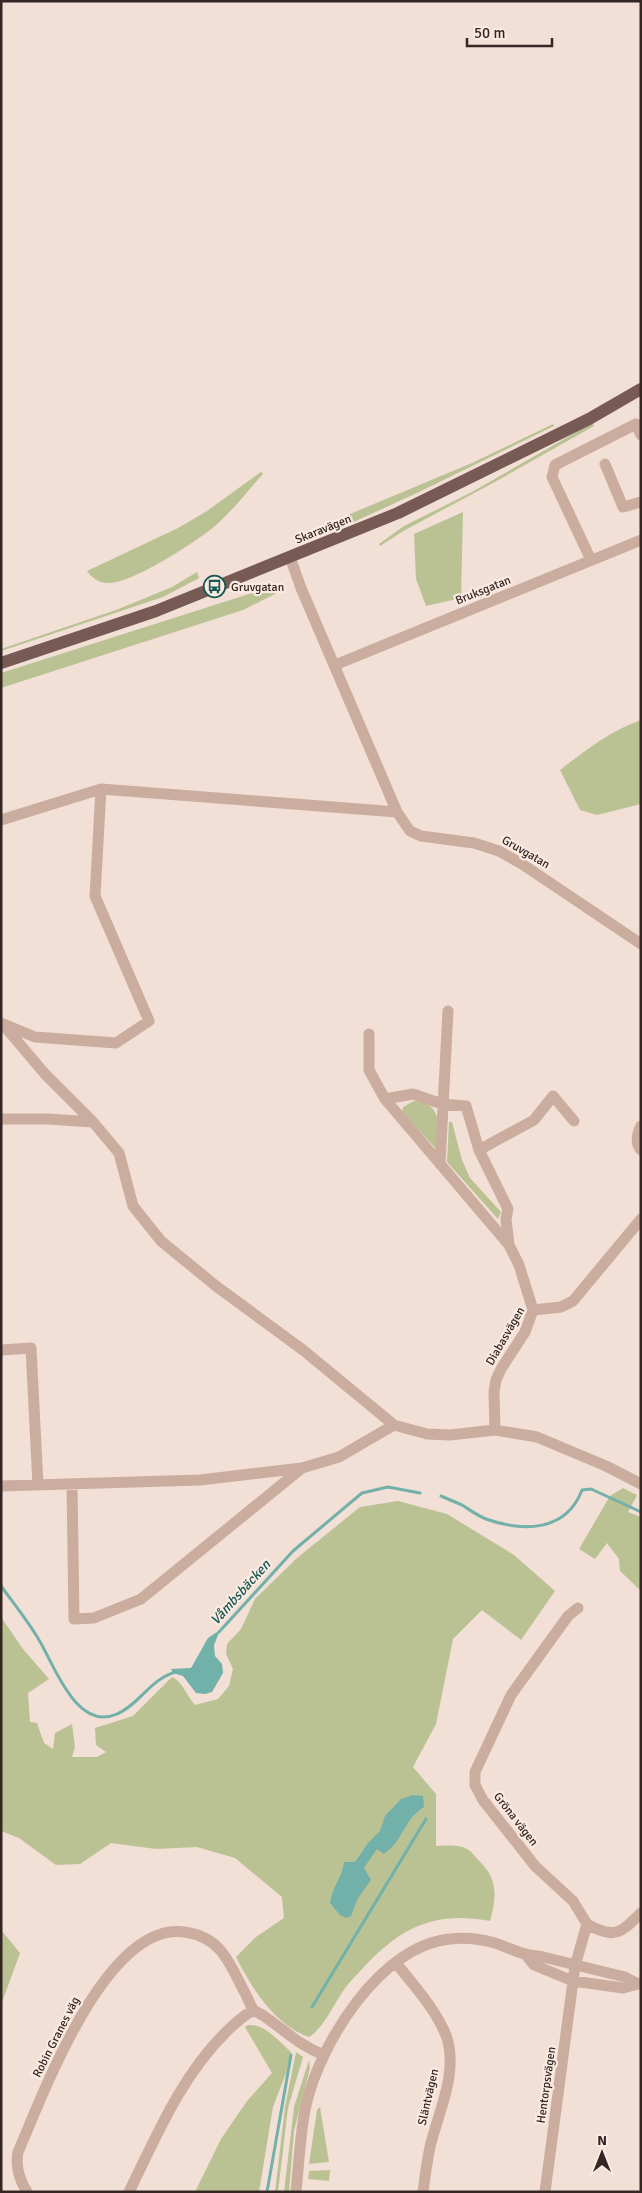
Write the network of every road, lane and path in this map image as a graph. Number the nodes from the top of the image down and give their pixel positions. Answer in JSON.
{"nodes":[{"id":1,"x":641,"y":389,"type":"edge"},
{"id":2,"x":641,"y":435,"type":"edge"},
{"id":3,"x":605,"y":464,"type":"dead end"},
{"id":4,"x":641,"y":502,"type":"edge"},
{"id":5,"x":641,"y":540,"type":"edge"},
{"id":6,"x":290,"y":557,"type":"junction"},
{"id":7,"x":591,"y":560,"type":"junction"},
{"id":8,"x":1,"y":663,"type":"edge"},
{"id":9,"x":335,"y":665,"type":"junction"},
{"id":10,"x":100,"y":789,"type":"junction"},
{"id":11,"x":397,"y":812,"type":"junction"},
{"id":12,"x":1,"y":820,"type":"edge"},
{"id":13,"x":641,"y":944,"type":"edge"},
{"id":14,"x":448,"y":1011,"type":"dead end"},
{"id":15,"x":3,"y":1025,"type":"edge"},
{"id":16,"x":369,"y":1034,"type":"dead end"},
{"id":17,"x":385,"y":1099,"type":"junction"},
{"id":18,"x":442,"y":1104,"type":"junction"},
{"id":19,"x":1,"y":1119,"type":"edge"},
{"id":20,"x":574,"y":1121,"type":"dead end"},
{"id":21,"x":93,"y":1122,"type":"junction"},
{"id":22,"x":641,"y":1126,"type":"edge"},
{"id":23,"x":479,"y":1150,"type":"junction"},
{"id":24,"x":641,"y":1150,"type":"edge"},
{"id":25,"x":440,"y":1164,"type":"junction"},
{"id":26,"x":641,"y":1219,"type":"edge"},
{"id":27,"x":510,"y":1245,"type":"junction"},
{"id":28,"x":533,"y":1310,"type":"junction"},
{"id":29,"x":1,"y":1350,"type":"edge"},
{"id":30,"x":394,"y":1424,"type":"junction"},
{"id":31,"x":496,"y":1430,"type":"junction"},
{"id":32,"x":302,"y":1468,"type":"junction"},
{"id":33,"x":72,"y":1484,"type":"junction"},
{"id":34,"x":641,"y":1484,"type":"edge"},
{"id":35,"x":38,"y":1485,"type":"junction"},
{"id":36,"x":1,"y":1486,"type":"edge"},
{"id":37,"x":578,"y":1608,"type":"dead end"},
{"id":38,"x":641,"y":1913,"type":"edge"},
{"id":39,"x":587,"y":1924,"type":"junction"},
{"id":40,"x":528,"y":1956,"type":"junction"},
{"id":41,"x":396,"y":1962,"type":"junction"},
{"id":42,"x":575,"y":1966,"type":"junction"},
{"id":43,"x":573,"y":1981,"type":"junction"},
{"id":44,"x":639,"y":1984,"type":"edge"},
{"id":45,"x":254,"y":2010,"type":"junction"},
{"id":46,"x":324,"y":2055,"type":"junction"},
{"id":47,"x":27,"y":2192,"type":"edge"},
{"id":48,"x":129,"y":2192,"type":"edge"},
{"id":49,"x":296,"y":2192,"type":"edge"},
{"id":50,"x":422,"y":2192,"type":"edge"},
{"id":51,"x":545,"y":2192,"type":"edge"}],
"edges":[{"from":1,"to":6,"type":"main road","name":"Skaravägen"},
{"from":2,"to":7,"type":"street"},
{"from":3,"to":4,"type":"street"},
{"from":5,"to":7,"type":"street","name":"Bruksgatan"},
{"from":6,"to":8,"type":"main road","name":"Skaravägen"},
{"from":6,"to":9,"type":"street","name":"Gruvgatan"},
{"from":7,"to":9,"type":"street","name":"Bruksgatan"},
{"from":9,"to":11,"type":"street","name":"Gruvgatan"},
{"from":10,"to":11,"type":"street"},
{"from":10,"to":12,"type":"street"},
{"from":10,"to":15,"type":"street"},
{"from":11,"to":13,"type":"street","name":"Gruvgatan"},
{"from":14,"to":18,"type":"street"},
{"from":15,"to":21,"type":"street"},
{"from":16,"to":17,"type":"street"},
{"from":17,"to":18,"type":"street"},
{"from":17,"to":25,"type":"street"},
{"from":18,"to":23,"type":"street"},
{"from":18,"to":25,"type":"street"},
{"from":19,"to":21,"type":"street"},
{"from":20,"to":23,"type":"street"},
{"from":21,"to":30,"type":"street"},
{"from":22,"to":24,"type":"street"},
{"from":23,"to":27,"type":"street"},
{"from":25,"to":27,"type":"street"},
{"from":26,"to":28,"type":"street","name":"Diabasvägen"},
{"from":27,"to":28,"type":"street"},
{"from":28,"to":31,"type":"street","name":"Diabasvägen"},
{"from":29,"to":35,"type":"street"},
{"from":30,"to":31,"type":"street"},
{"from":30,"to":32,"type":"street"},
{"from":31,"to":34,"type":"street"},
{"from":32,"to":33,"type":"street"},
{"from":32,"to":33,"type":"street"},
{"from":33,"to":35,"type":"street"},
{"from":35,"to":36,"type":"street"},
{"from":37,"to":39,"type":"street","name":"Gröna vägen"},
{"from":38,"to":39,"type":"street"},
{"from":39,"to":42,"type":"street"},
{"from":40,"to":41,"type":"street"},
{"from":40,"to":42,"type":"street"},
{"from":40,"to":43,"type":"street"},
{"from":41,"to":46,"type":"street"},
{"from":41,"to":50,"type":"street","name":"Släntvägen"},
{"from":42,"to":43,"type":"street"},
{"from":42,"to":44,"type":"street"},
{"from":43,"to":44,"type":"street"},
{"from":43,"to":51,"type":"street","name":"Hentorpsvägen"},
{"from":45,"to":46,"type":"street","name":"Robin Granes väg"},
{"from":45,"to":47,"type":"street","name":"Robin Granes väg"},
{"from":45,"to":48,"type":"street"},
{"from":46,"to":49,"type":"street"}]}
